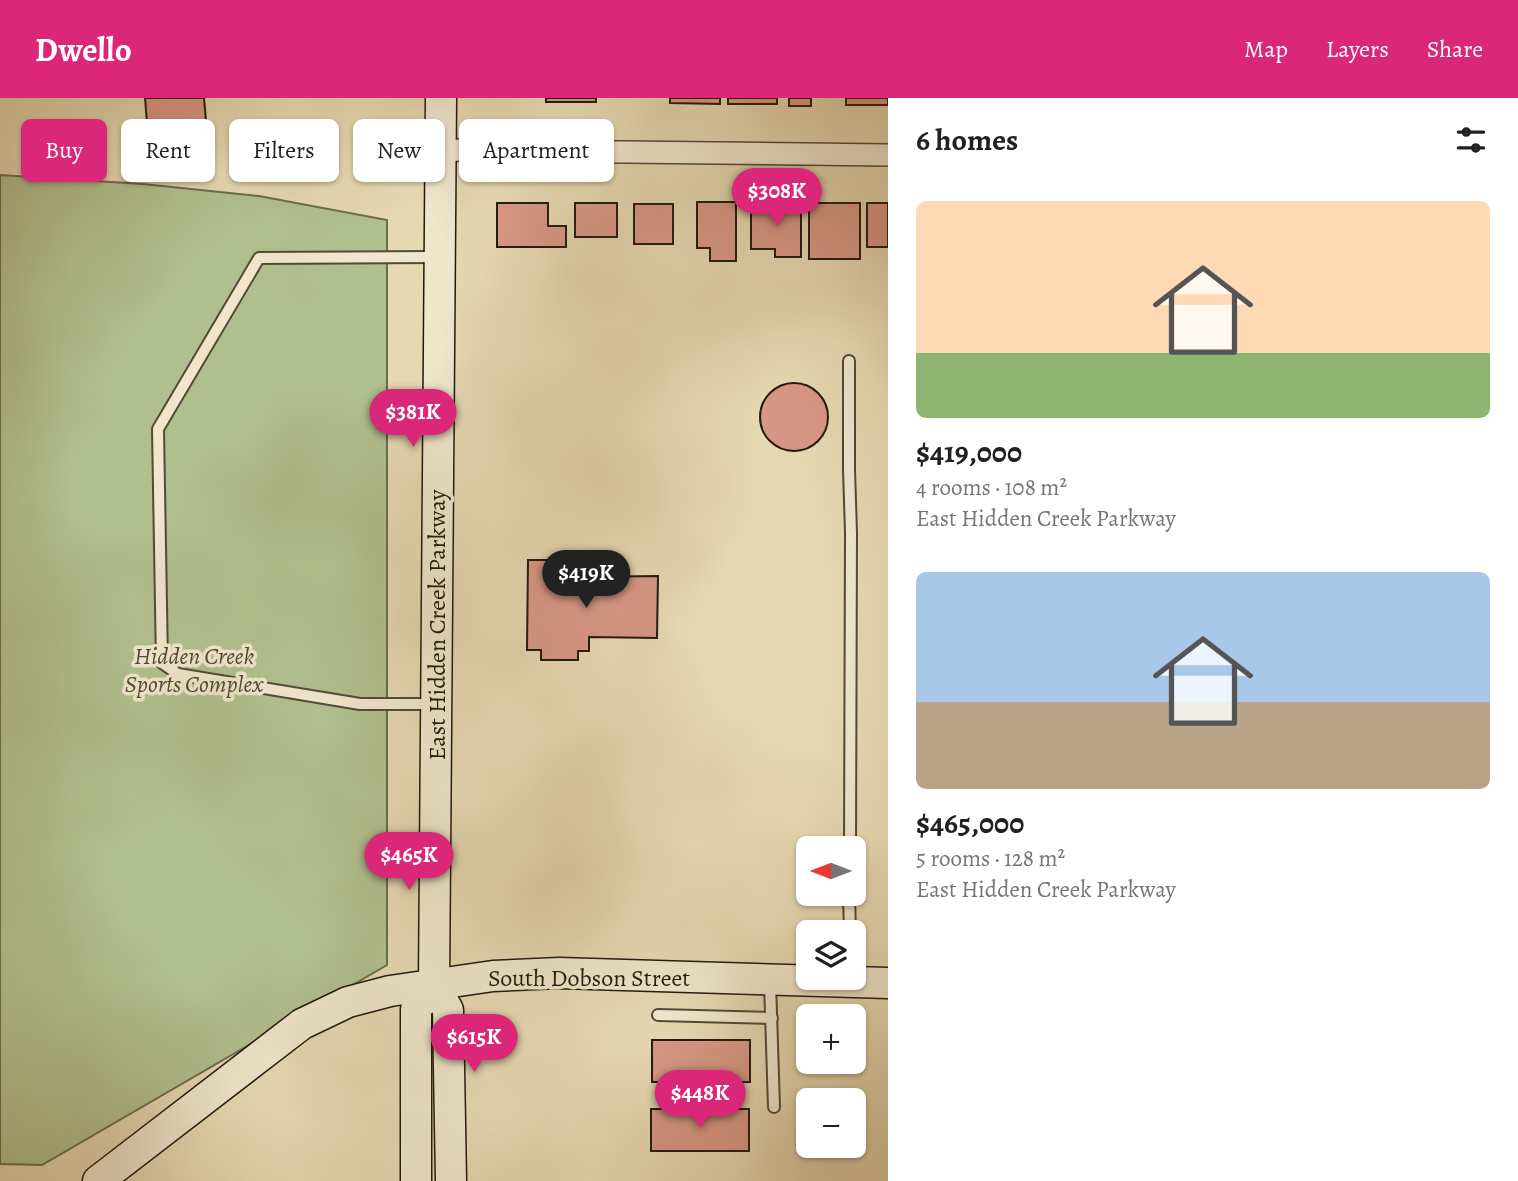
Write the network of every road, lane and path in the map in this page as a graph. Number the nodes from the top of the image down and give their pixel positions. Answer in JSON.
{"nodes":[{"id":1,"x":441,"y":98,"type":"edge"},
{"id":2,"x":441,"y":119,"type":"edge"},
{"id":3,"x":445,"y":150,"type":"edge"},
{"id":4,"x":888,"y":155,"type":"edge"},
{"id":5,"x":440,"y":182,"type":"edge"},
{"id":6,"x":439,"y":257,"type":"junction"},
{"id":7,"x":849,"y":361,"type":"dead end"},
{"id":8,"x":436,"y":704,"type":"junction"},
{"id":9,"x":849,"y":836,"type":"edge"},
{"id":10,"x":770,"y":979,"type":"junction"},
{"id":11,"x":796,"y":979,"type":"edge"},
{"id":12,"x":866,"y":981,"type":"edge"},
{"id":13,"x":888,"y":982,"type":"edge"},
{"id":14,"x":433,"y":984,"type":"junction"},
{"id":15,"x":658,"y":1015,"type":"dead end"},
{"id":16,"x":772,"y":1018,"type":"junction"},
{"id":17,"x":774,"y":1107,"type":"dead end"},
{"id":18,"x":98,"y":1181,"type":"edge"},
{"id":19,"x":416,"y":1181,"type":"edge"},
{"id":20,"x":451,"y":1181,"type":"edge"}],
"edges":[{"from":1,"to":2,"type":"main road","name":"East Hidden Creek Parkway"},
{"from":3,"to":4,"type":"street"},
{"from":5,"to":6,"type":"main road","name":"East Hidden Creek Parkway"},
{"from":6,"to":8,"type":"main road","name":"East Hidden Creek Parkway"},
{"from":6,"to":8,"type":"lane"},
{"from":7,"to":9,"type":"lane"},
{"from":8,"to":14,"type":"main road","name":"East Hidden Creek Parkway"},
{"from":10,"to":11,"type":"main road","name":"South Dobson Street"},
{"from":10,"to":14,"type":"main road","name":"South Dobson Street"},
{"from":10,"to":16,"type":"lane"},
{"from":12,"to":13,"type":"main road","name":"South Dobson Street"},
{"from":14,"to":18,"type":"main road","name":"South Dobson Street"},
{"from":14,"to":19,"type":"main road"},
{"from":14,"to":20,"type":"main road"},
{"from":15,"to":16,"type":"lane"},
{"from":16,"to":17,"type":"lane"}]}
